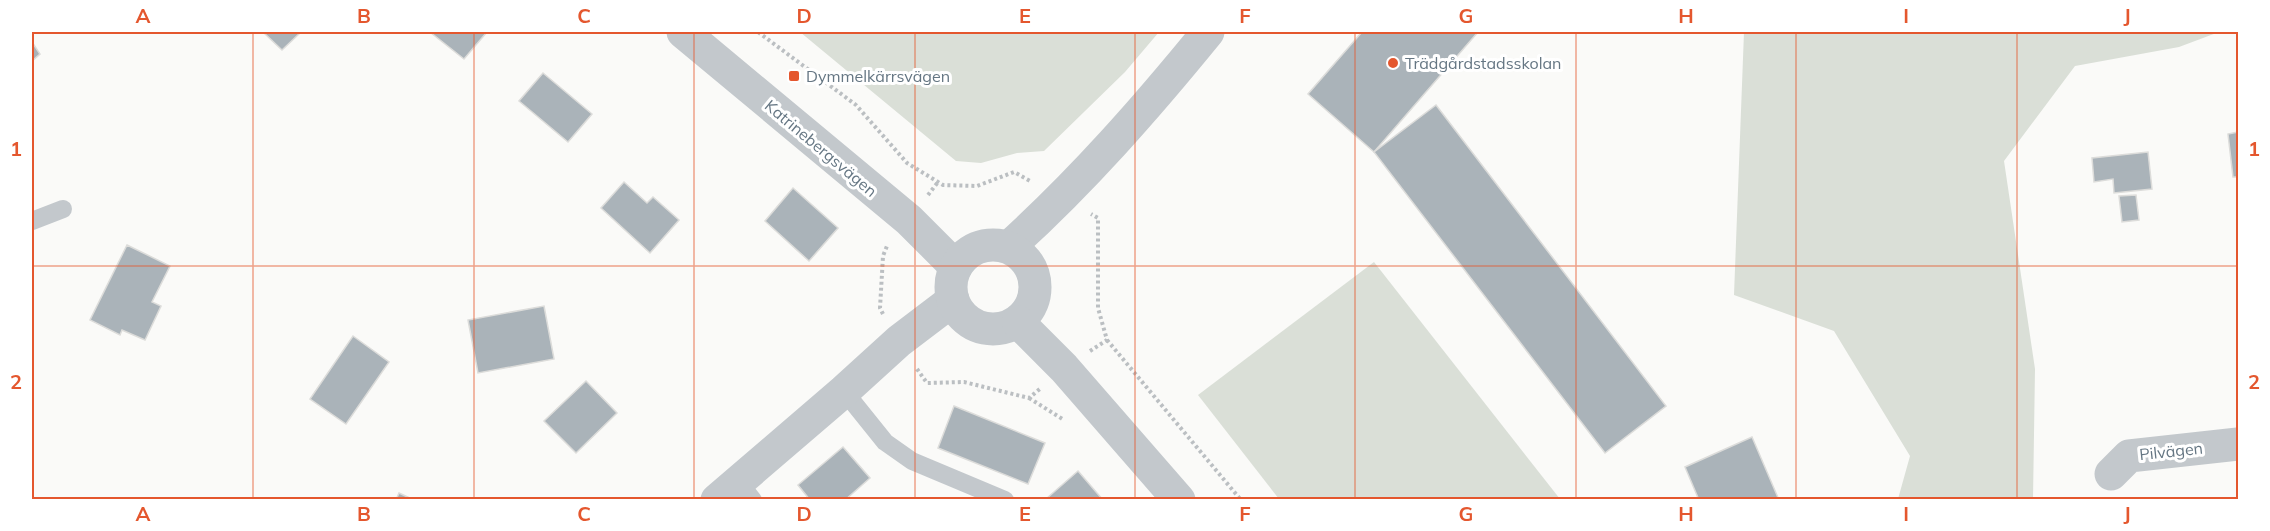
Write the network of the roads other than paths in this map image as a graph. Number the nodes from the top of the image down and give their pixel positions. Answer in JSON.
{"nodes":[{"id":1,"x":683,"y":32,"type":"edge"},
{"id":2,"x":1208,"y":32,"type":"edge"},
{"id":3,"x":63,"y":209,"type":"dead end"},
{"id":4,"x":32,"y":221,"type":"edge"},
{"id":5,"x":1009,"y":247,"type":"junction"},
{"id":6,"x":956,"y":267,"type":"junction"},
{"id":7,"x":953,"y":300,"type":"junction"},
{"id":8,"x":1018,"y":322,"type":"junction"},
{"id":9,"x":844,"y":391,"type":"junction"},
{"id":10,"x":2238,"y":444,"type":"edge"},
{"id":11,"x":2111,"y":474,"type":"dead end"},
{"id":12,"x":736,"y":493,"type":"edge"},
{"id":13,"x":1005,"y":500,"type":"edge"},
{"id":14,"x":1179,"y":500,"type":"edge"}],
"edges":[{"from":1,"to":6,"type":"street","name":"Katrinebergsvägen"},
{"from":2,"to":5,"type":"street"},
{"from":3,"to":4,"type":"lane"},
{"from":5,"to":6,"type":"street"},
{"from":5,"to":8,"type":"street"},
{"from":6,"to":7,"type":"street"},
{"from":7,"to":8,"type":"street"},
{"from":7,"to":9,"type":"street"},
{"from":8,"to":14,"type":"street"},
{"from":9,"to":12,"type":"street"},
{"from":9,"to":13,"type":"lane"},
{"from":10,"to":11,"type":"street","name":"Pilvägen"}]}
